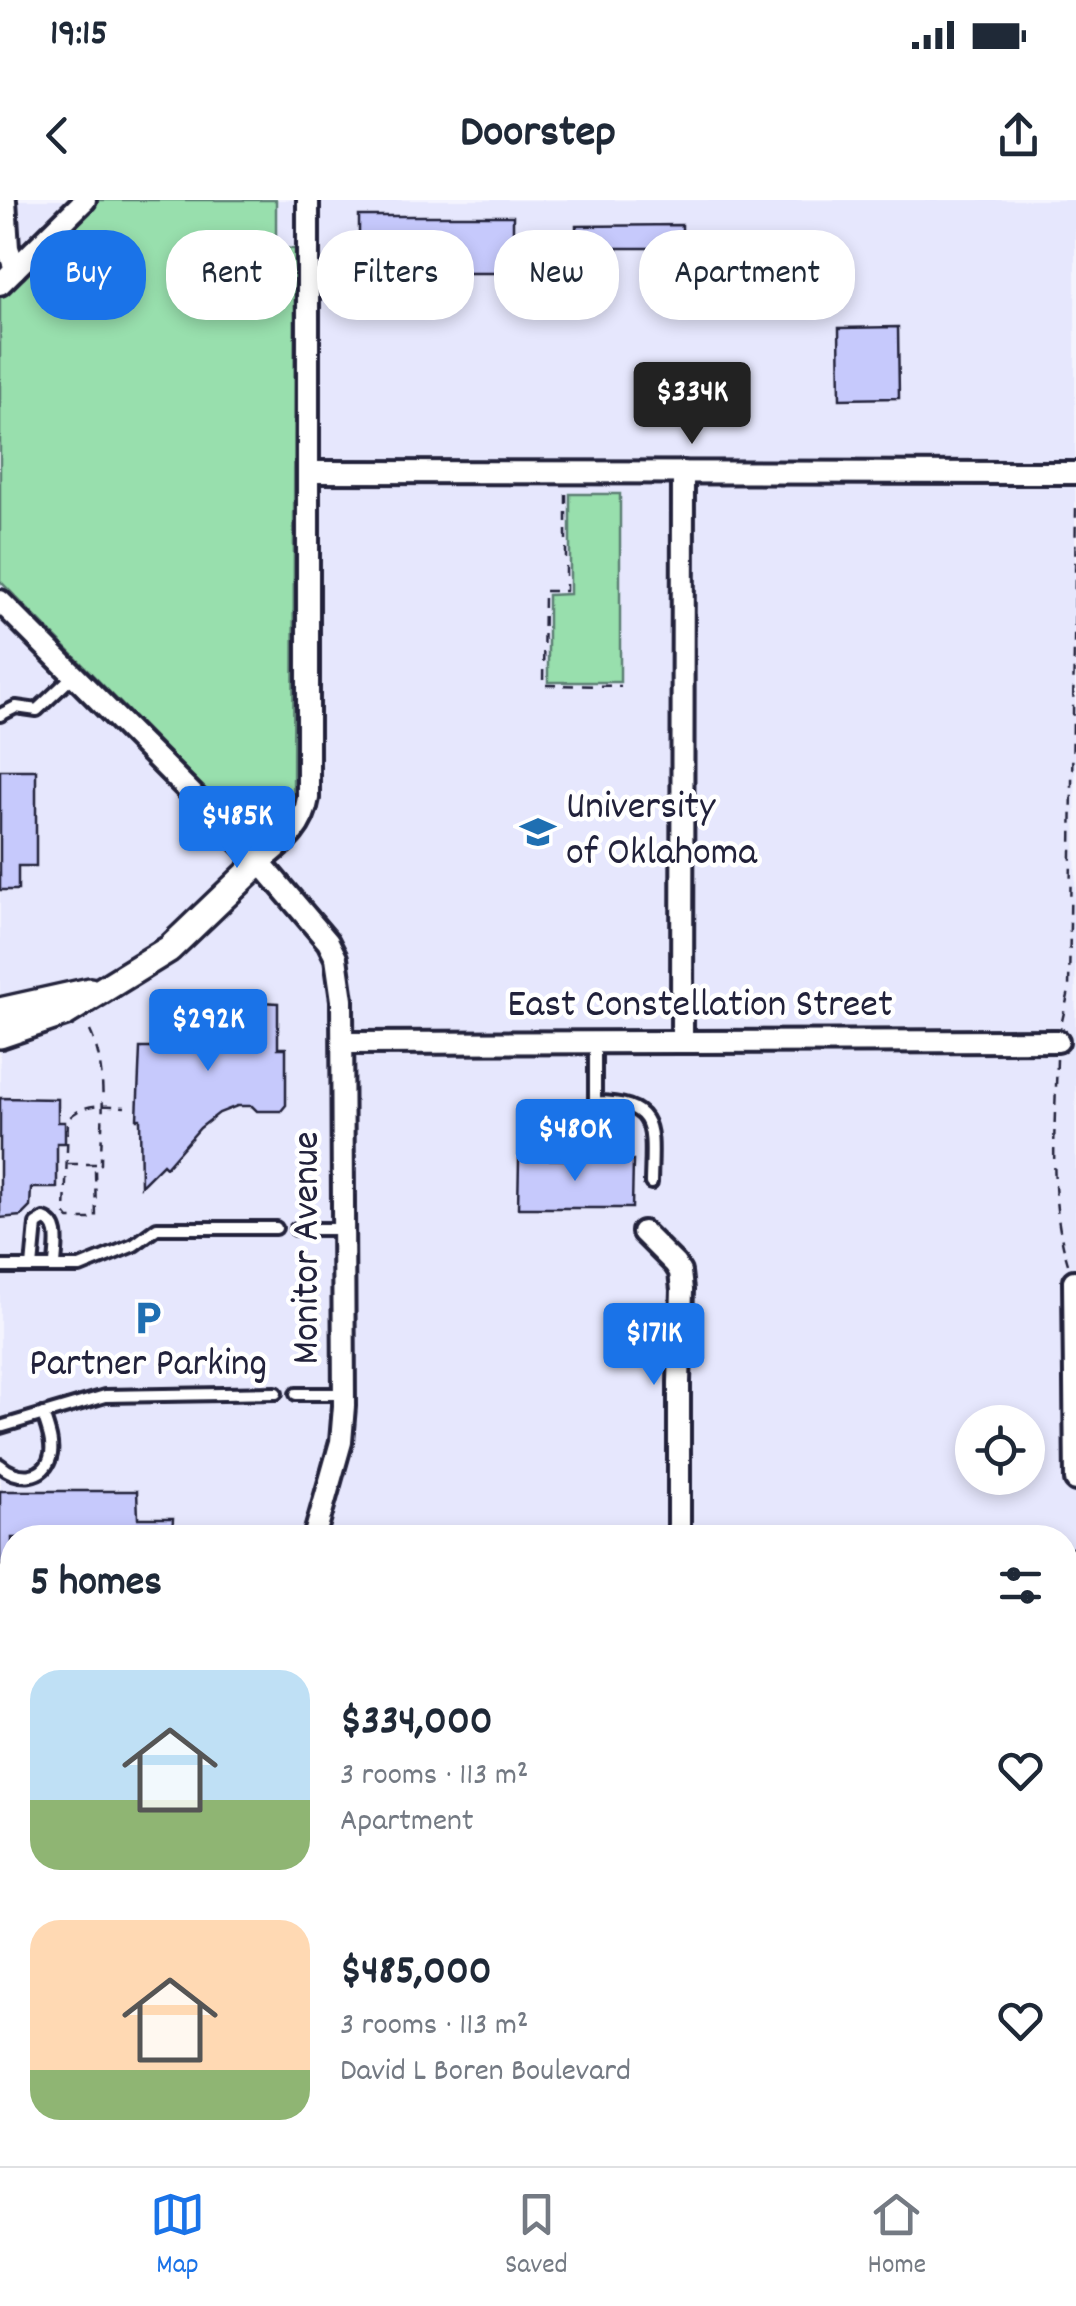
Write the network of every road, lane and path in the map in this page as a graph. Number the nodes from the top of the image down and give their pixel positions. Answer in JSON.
{"nodes":[{"id":1,"x":4,"y":200,"type":"edge"},
{"id":2,"x":85,"y":200,"type":"edge"},
{"id":3,"x":308,"y":200,"type":"edge"},
{"id":4,"x":8,"y":276,"type":"edge"},
{"id":5,"x":308,"y":472,"type":"junction"},
{"id":6,"x":566,"y":472,"type":"junction"},
{"id":7,"x":683,"y":472,"type":"junction"},
{"id":8,"x":1076,"y":473,"type":"edge"},
{"id":9,"x":1076,"y":508,"type":"edge"},
{"id":10,"x":0,"y":601,"type":"edge"},
{"id":11,"x":74,"y":675,"type":"junction"},
{"id":12,"x":621,"y":686,"type":"dead end"},
{"id":13,"x":0,"y":716,"type":"edge"},
{"id":14,"x":260,"y":862,"type":"junction"},
{"id":15,"x":100,"y":989,"type":"junction"},
{"id":16,"x":0,"y":1011,"type":"edge"},
{"id":17,"x":90,"y":1031,"type":"dead end"},
{"id":18,"x":0,"y":1034,"type":"edge"},
{"id":19,"x":1058,"y":1041,"type":"junction"},
{"id":20,"x":596,"y":1042,"type":"junction"},
{"id":21,"x":682,"y":1042,"type":"junction"},
{"id":22,"x":343,"y":1043,"type":"junction"},
{"id":23,"x":101,"y":1106,"type":"junction"},
{"id":24,"x":125,"y":1106,"type":"dead end"},
{"id":25,"x":66,"y":1164,"type":"junction"},
{"id":26,"x":101,"y":1164,"type":"junction"},
{"id":27,"x":651,"y":1183,"type":"dead end"},
{"id":28,"x":276,"y":1228,"type":"dead end"},
{"id":29,"x":296,"y":1229,"type":"dead end"},
{"id":30,"x":344,"y":1229,"type":"junction"},
{"id":31,"x":644,"y":1232,"type":"dead end"},
{"id":32,"x":0,"y":1266,"type":"edge"},
{"id":33,"x":32,"y":1267,"type":"junction"},
{"id":34,"x":55,"y":1267,"type":"junction"},
{"id":35,"x":1074,"y":1281,"type":"joint"},
{"id":36,"x":276,"y":1393,"type":"dead end"},
{"id":37,"x":296,"y":1394,"type":"dead end"},
{"id":38,"x":344,"y":1394,"type":"junction"},
{"id":39,"x":43,"y":1414,"type":"junction"},
{"id":40,"x":0,"y":1427,"type":"edge"},
{"id":41,"x":0,"y":1464,"type":"edge"},
{"id":42,"x":1076,"y":1480,"type":"edge"},
{"id":43,"x":318,"y":1525,"type":"edge"},
{"id":44,"x":679,"y":1525,"type":"edge"}],
"edges":[{"from":1,"to":4,"type":"street"},
{"from":2,"to":4,"type":"street"},
{"from":3,"to":5,"type":"street"},
{"from":5,"to":6,"type":"street"},
{"from":5,"to":14,"type":"street"},
{"from":6,"to":7,"type":"street"},
{"from":6,"to":12,"type":"path"},
{"from":7,"to":8,"type":"street"},
{"from":7,"to":21,"type":"street"},
{"from":9,"to":19,"type":"path"},
{"from":10,"to":11,"type":"street","name":"Monitor Avenue"},
{"from":11,"to":13,"type":"lane"},
{"from":11,"to":14,"type":"street","name":"Monitor Avenue"},
{"from":14,"to":15,"type":"street"},
{"from":14,"to":22,"type":"street","name":"Monitor Avenue"},
{"from":15,"to":16,"type":"street"},
{"from":15,"to":18,"type":"street"},
{"from":17,"to":23,"type":"path"},
{"from":19,"to":21,"type":"street","name":"East Constellation Street"},
{"from":19,"to":35,"type":"path"},
{"from":20,"to":21,"type":"street","name":"East Constellation Street"},
{"from":20,"to":22,"type":"street","name":"East Constellation Street"},
{"from":20,"to":27,"type":"lane"},
{"from":22,"to":30,"type":"street","name":"Monitor Avenue"},
{"from":23,"to":24,"type":"path"},
{"from":23,"to":25,"type":"path"},
{"from":23,"to":26,"type":"path"},
{"from":25,"to":26,"type":"path"},
{"from":25,"to":26,"type":"path"},
{"from":28,"to":34,"type":"lane"},
{"from":29,"to":30,"type":"lane"},
{"from":30,"to":38,"type":"street","name":"Monitor Avenue"},
{"from":31,"to":44,"type":"street"},
{"from":32,"to":33,"type":"lane"},
{"from":33,"to":34,"type":"lane"},
{"from":33,"to":34,"type":"lane"},
{"from":35,"to":42,"type":"street"},
{"from":36,"to":39,"type":"lane"},
{"from":37,"to":38,"type":"lane"},
{"from":38,"to":43,"type":"street","name":"Monitor Avenue"},
{"from":39,"to":40,"type":"lane"},
{"from":39,"to":41,"type":"lane"}]}
